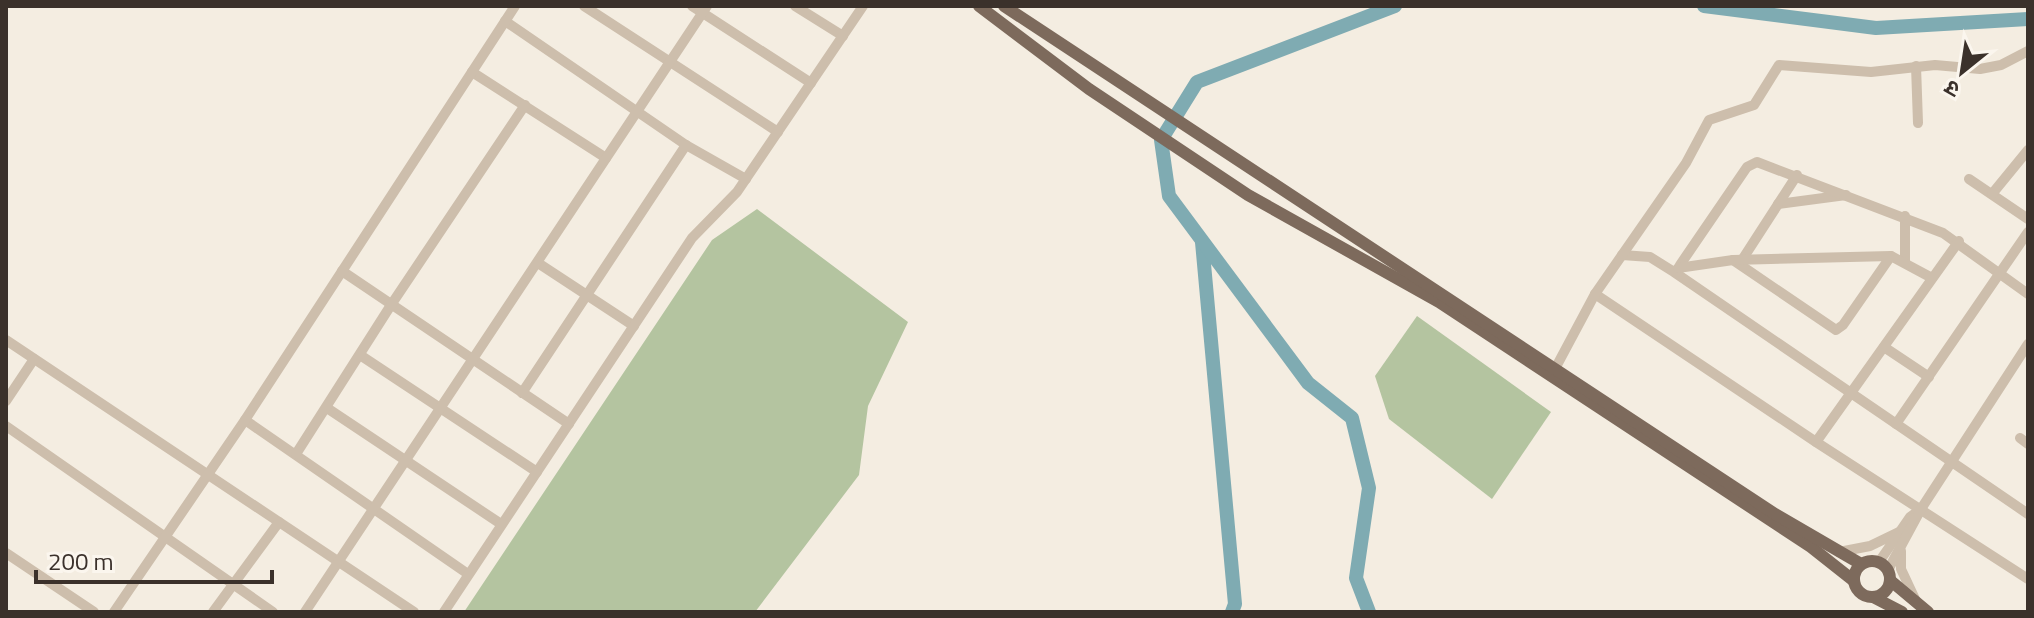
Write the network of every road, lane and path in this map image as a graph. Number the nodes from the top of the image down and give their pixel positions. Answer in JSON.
{"nodes":[{"id":1,"x":515,"y":6,"type":"edge"},
{"id":2,"x":584,"y":6,"type":"edge"},
{"id":3,"x":692,"y":6,"type":"edge"},
{"id":4,"x":795,"y":6,"type":"edge"},
{"id":5,"x":863,"y":6,"type":"edge"},
{"id":6,"x":979,"y":6,"type":"edge"},
{"id":7,"x":1004,"y":6,"type":"edge"},
{"id":8,"x":704,"y":9,"type":"edge"},
{"id":9,"x":505,"y":21,"type":"junction"},
{"id":10,"x":843,"y":36,"type":"junction"},
{"id":11,"x":2028,"y":51,"type":"edge"},
{"id":12,"x":670,"y":62,"type":"junction"},
{"id":13,"x":1916,"y":66,"type":"junction"},
{"id":14,"x":472,"y":72,"type":"junction"},
{"id":15,"x":811,"y":83,"type":"junction"},
{"id":16,"x":525,"y":105,"type":"junction"},
{"id":17,"x":638,"y":110,"type":"junction"},
{"id":18,"x":1918,"y":123,"type":"dead end"},
{"id":19,"x":778,"y":132,"type":"junction"},
{"id":20,"x":686,"y":145,"type":"junction"},
{"id":21,"x":2026,"y":155,"type":"edge"},
{"id":22,"x":606,"y":158,"type":"junction"},
{"id":23,"x":1797,"y":175,"type":"junction"},
{"id":24,"x":746,"y":179,"type":"junction"},
{"id":25,"x":1969,"y":179,"type":"dead end"},
{"id":26,"x":1992,"y":194,"type":"junction"},
{"id":27,"x":1848,"y":195,"type":"junction"},
{"id":28,"x":1778,"y":204,"type":"junction"},
{"id":29,"x":1905,"y":216,"type":"junction"},
{"id":30,"x":2028,"y":219,"type":"edge"},
{"id":31,"x":2028,"y":232,"type":"edge"},
{"id":32,"x":1959,"y":241,"type":"junction"},
{"id":33,"x":1622,"y":255,"type":"junction"},
{"id":34,"x":1891,"y":256,"type":"junction"},
{"id":35,"x":1738,"y":260,"type":"junction"},
{"id":36,"x":1905,"y":261,"type":"junction"},
{"id":37,"x":538,"y":263,"type":"junction"},
{"id":38,"x":1677,"y":269,"type":"junction"},
{"id":39,"x":342,"y":271,"type":"junction"},
{"id":40,"x":2001,"y":272,"type":"junction"},
{"id":41,"x":1932,"y":278,"type":"junction"},
{"id":42,"x":587,"y":294,"type":"junction"},
{"id":43,"x":1595,"y":294,"type":"junction"},
{"id":44,"x":2028,"y":294,"type":"edge"},
{"id":45,"x":391,"y":305,"type":"junction"},
{"id":46,"x":634,"y":326,"type":"junction"},
{"id":47,"x":6,"y":340,"type":"edge"},
{"id":48,"x":2028,"y":344,"type":"edge"},
{"id":49,"x":1884,"y":347,"type":"junction"},
{"id":50,"x":360,"y":355,"type":"junction"},
{"id":51,"x":34,"y":359,"type":"junction"},
{"id":52,"x":472,"y":359,"type":"junction"},
{"id":53,"x":1556,"y":367,"type":"junction"},
{"id":54,"x":1929,"y":377,"type":"junction"},
{"id":55,"x":522,"y":393,"type":"junction"},
{"id":56,"x":1850,"y":393,"type":"junction"},
{"id":57,"x":6,"y":401,"type":"edge"},
{"id":58,"x":327,"y":408,"type":"junction"},
{"id":59,"x":440,"y":408,"type":"junction"},
{"id":60,"x":245,"y":420,"type":"junction"},
{"id":61,"x":569,"y":424,"type":"junction"},
{"id":62,"x":1896,"y":424,"type":"junction"},
{"id":63,"x":6,"y":426,"type":"edge"},
{"id":64,"x":1816,"y":442,"type":"junction"},
{"id":65,"x":296,"y":454,"type":"junction"},
{"id":66,"x":408,"y":461,"type":"junction"},
{"id":67,"x":1951,"y":463,"type":"junction"},
{"id":68,"x":537,"y":472,"type":"junction"},
{"id":69,"x":207,"y":474,"type":"junction"},
{"id":70,"x":375,"y":509,"type":"junction"},
{"id":71,"x":1921,"y":509,"type":"junction"},
{"id":72,"x":2028,"y":514,"type":"edge"},
{"id":73,"x":279,"y":522,"type":"junction"},
{"id":74,"x":501,"y":524,"type":"junction"},
{"id":75,"x":1899,"y":532,"type":"junction"},
{"id":76,"x":164,"y":536,"type":"junction"},
{"id":77,"x":1901,"y":549,"type":"junction"},
{"id":78,"x":6,"y":553,"type":"edge"},
{"id":79,"x":1837,"y":553,"type":"junction"},
{"id":80,"x":339,"y":562,"type":"junction"},
{"id":81,"x":1861,"y":564,"type":"junction"},
{"id":82,"x":1886,"y":571,"type":"junction"},
{"id":83,"x":468,"y":574,"type":"junction"},
{"id":84,"x":2028,"y":579,"type":"edge"},
{"id":85,"x":1854,"y":581,"type":"junction"},
{"id":86,"x":233,"y":584,"type":"junction"},
{"id":87,"x":1875,"y":598,"type":"junction"},
{"id":88,"x":1923,"y":608,"type":"edge"},
{"id":89,"x":94,"y":612,"type":"edge"},
{"id":90,"x":114,"y":612,"type":"edge"},
{"id":91,"x":213,"y":612,"type":"edge"},
{"id":92,"x":273,"y":612,"type":"edge"},
{"id":93,"x":305,"y":612,"type":"edge"},
{"id":94,"x":414,"y":612,"type":"edge"},
{"id":95,"x":444,"y":612,"type":"edge"},
{"id":96,"x":1902,"y":612,"type":"edge"}],
"edges":[{"from":1,"to":9,"type":"street"},
{"from":2,"to":12,"type":"street"},
{"from":3,"to":8,"type":"street"},
{"from":4,"to":10,"type":"street"},
{"from":5,"to":10,"type":"street"},
{"from":6,"to":85,"type":"main road"},
{"from":7,"to":53,"type":"main road"},
{"from":8,"to":12,"type":"street"},
{"from":8,"to":15,"type":"street"},
{"from":9,"to":14,"type":"street"},
{"from":9,"to":17,"type":"street"},
{"from":10,"to":15,"type":"street"},
{"from":11,"to":13,"type":"street"},
{"from":12,"to":17,"type":"street"},
{"from":12,"to":19,"type":"street"},
{"from":13,"to":18,"type":"street"},
{"from":13,"to":33,"type":"street"},
{"from":14,"to":16,"type":"street"},
{"from":14,"to":39,"type":"street"},
{"from":15,"to":19,"type":"street"},
{"from":16,"to":22,"type":"street"},
{"from":16,"to":45,"type":"street"},
{"from":17,"to":20,"type":"street"},
{"from":17,"to":22,"type":"street"},
{"from":19,"to":24,"type":"street"},
{"from":20,"to":24,"type":"street"},
{"from":20,"to":42,"type":"street"},
{"from":21,"to":26,"type":"street"},
{"from":22,"to":37,"type":"street"},
{"from":23,"to":27,"type":"street"},
{"from":23,"to":28,"type":"street"},
{"from":23,"to":38,"type":"street"},
{"from":24,"to":46,"type":"street"},
{"from":25,"to":26,"type":"street"},
{"from":26,"to":30,"type":"street"},
{"from":27,"to":28,"type":"street"},
{"from":27,"to":29,"type":"street"},
{"from":28,"to":35,"type":"street"},
{"from":29,"to":32,"type":"street"},
{"from":29,"to":36,"type":"street"},
{"from":31,"to":40,"type":"street"},
{"from":32,"to":40,"type":"street"},
{"from":32,"to":41,"type":"street"},
{"from":33,"to":38,"type":"street"},
{"from":33,"to":43,"type":"street"},
{"from":34,"to":35,"type":"street"},
{"from":34,"to":35,"type":"street"},
{"from":34,"to":36,"type":"street"},
{"from":35,"to":38,"type":"street"},
{"from":36,"to":41,"type":"street"},
{"from":37,"to":42,"type":"street"},
{"from":37,"to":52,"type":"street"},
{"from":38,"to":56,"type":"street"},
{"from":39,"to":45,"type":"street"},
{"from":39,"to":60,"type":"street"},
{"from":40,"to":44,"type":"street"},
{"from":40,"to":54,"type":"street"},
{"from":41,"to":49,"type":"street"},
{"from":42,"to":46,"type":"street"},
{"from":42,"to":55,"type":"street"},
{"from":43,"to":53,"type":"street"},
{"from":43,"to":64,"type":"street"},
{"from":45,"to":50,"type":"street"},
{"from":45,"to":52,"type":"street"},
{"from":46,"to":61,"type":"street"},
{"from":47,"to":51,"type":"street"},
{"from":48,"to":67,"type":"street"},
{"from":49,"to":54,"type":"street"},
{"from":49,"to":56,"type":"street"},
{"from":50,"to":58,"type":"street"},
{"from":50,"to":59,"type":"street"},
{"from":51,"to":57,"type":"street"},
{"from":51,"to":69,"type":"street"},
{"from":52,"to":55,"type":"street"},
{"from":52,"to":59,"type":"street"},
{"from":53,"to":79,"type":"main road"},
{"from":54,"to":62,"type":"street"},
{"from":55,"to":61,"type":"street"},
{"from":56,"to":62,"type":"street"},
{"from":56,"to":64,"type":"street"},
{"from":58,"to":65,"type":"street"},
{"from":58,"to":66,"type":"street"},
{"from":59,"to":66,"type":"street"},
{"from":59,"to":68,"type":"street"},
{"from":60,"to":65,"type":"street"},
{"from":60,"to":69,"type":"street"},
{"from":61,"to":68,"type":"street"},
{"from":62,"to":67,"type":"street"},
{"from":63,"to":76,"type":"street"},
{"from":64,"to":71,"type":"street"},
{"from":65,"to":70,"type":"street"},
{"from":66,"to":70,"type":"street"},
{"from":66,"to":74,"type":"street"},
{"from":67,"to":71,"type":"street"},
{"from":67,"to":72,"type":"street"},
{"from":68,"to":74,"type":"street"},
{"from":69,"to":73,"type":"street"},
{"from":69,"to":76,"type":"street"},
{"from":70,"to":80,"type":"street"},
{"from":70,"to":83,"type":"street"},
{"from":71,"to":75,"type":"street"},
{"from":71,"to":77,"type":"street"},
{"from":71,"to":84,"type":"street"},
{"from":73,"to":80,"type":"street"},
{"from":73,"to":86,"type":"street"},
{"from":74,"to":83,"type":"street"},
{"from":75,"to":79,"type":"street"},
{"from":75,"to":82,"type":"street"},
{"from":76,"to":86,"type":"street"},
{"from":76,"to":90,"type":"street"},
{"from":77,"to":82,"type":"street"},
{"from":77,"to":88,"type":"street"},
{"from":78,"to":89,"type":"street"},
{"from":79,"to":81,"type":"main road"},
{"from":80,"to":93,"type":"street"},
{"from":80,"to":94,"type":"street"},
{"from":81,"to":82,"type":"main road"},
{"from":81,"to":85,"type":"main road"},
{"from":82,"to":87,"type":"main road"},
{"from":82,"to":88,"type":"main road"},
{"from":83,"to":95,"type":"street"},
{"from":85,"to":87,"type":"main road"},
{"from":86,"to":91,"type":"street"},
{"from":86,"to":92,"type":"street"},
{"from":87,"to":96,"type":"main road"}]}
